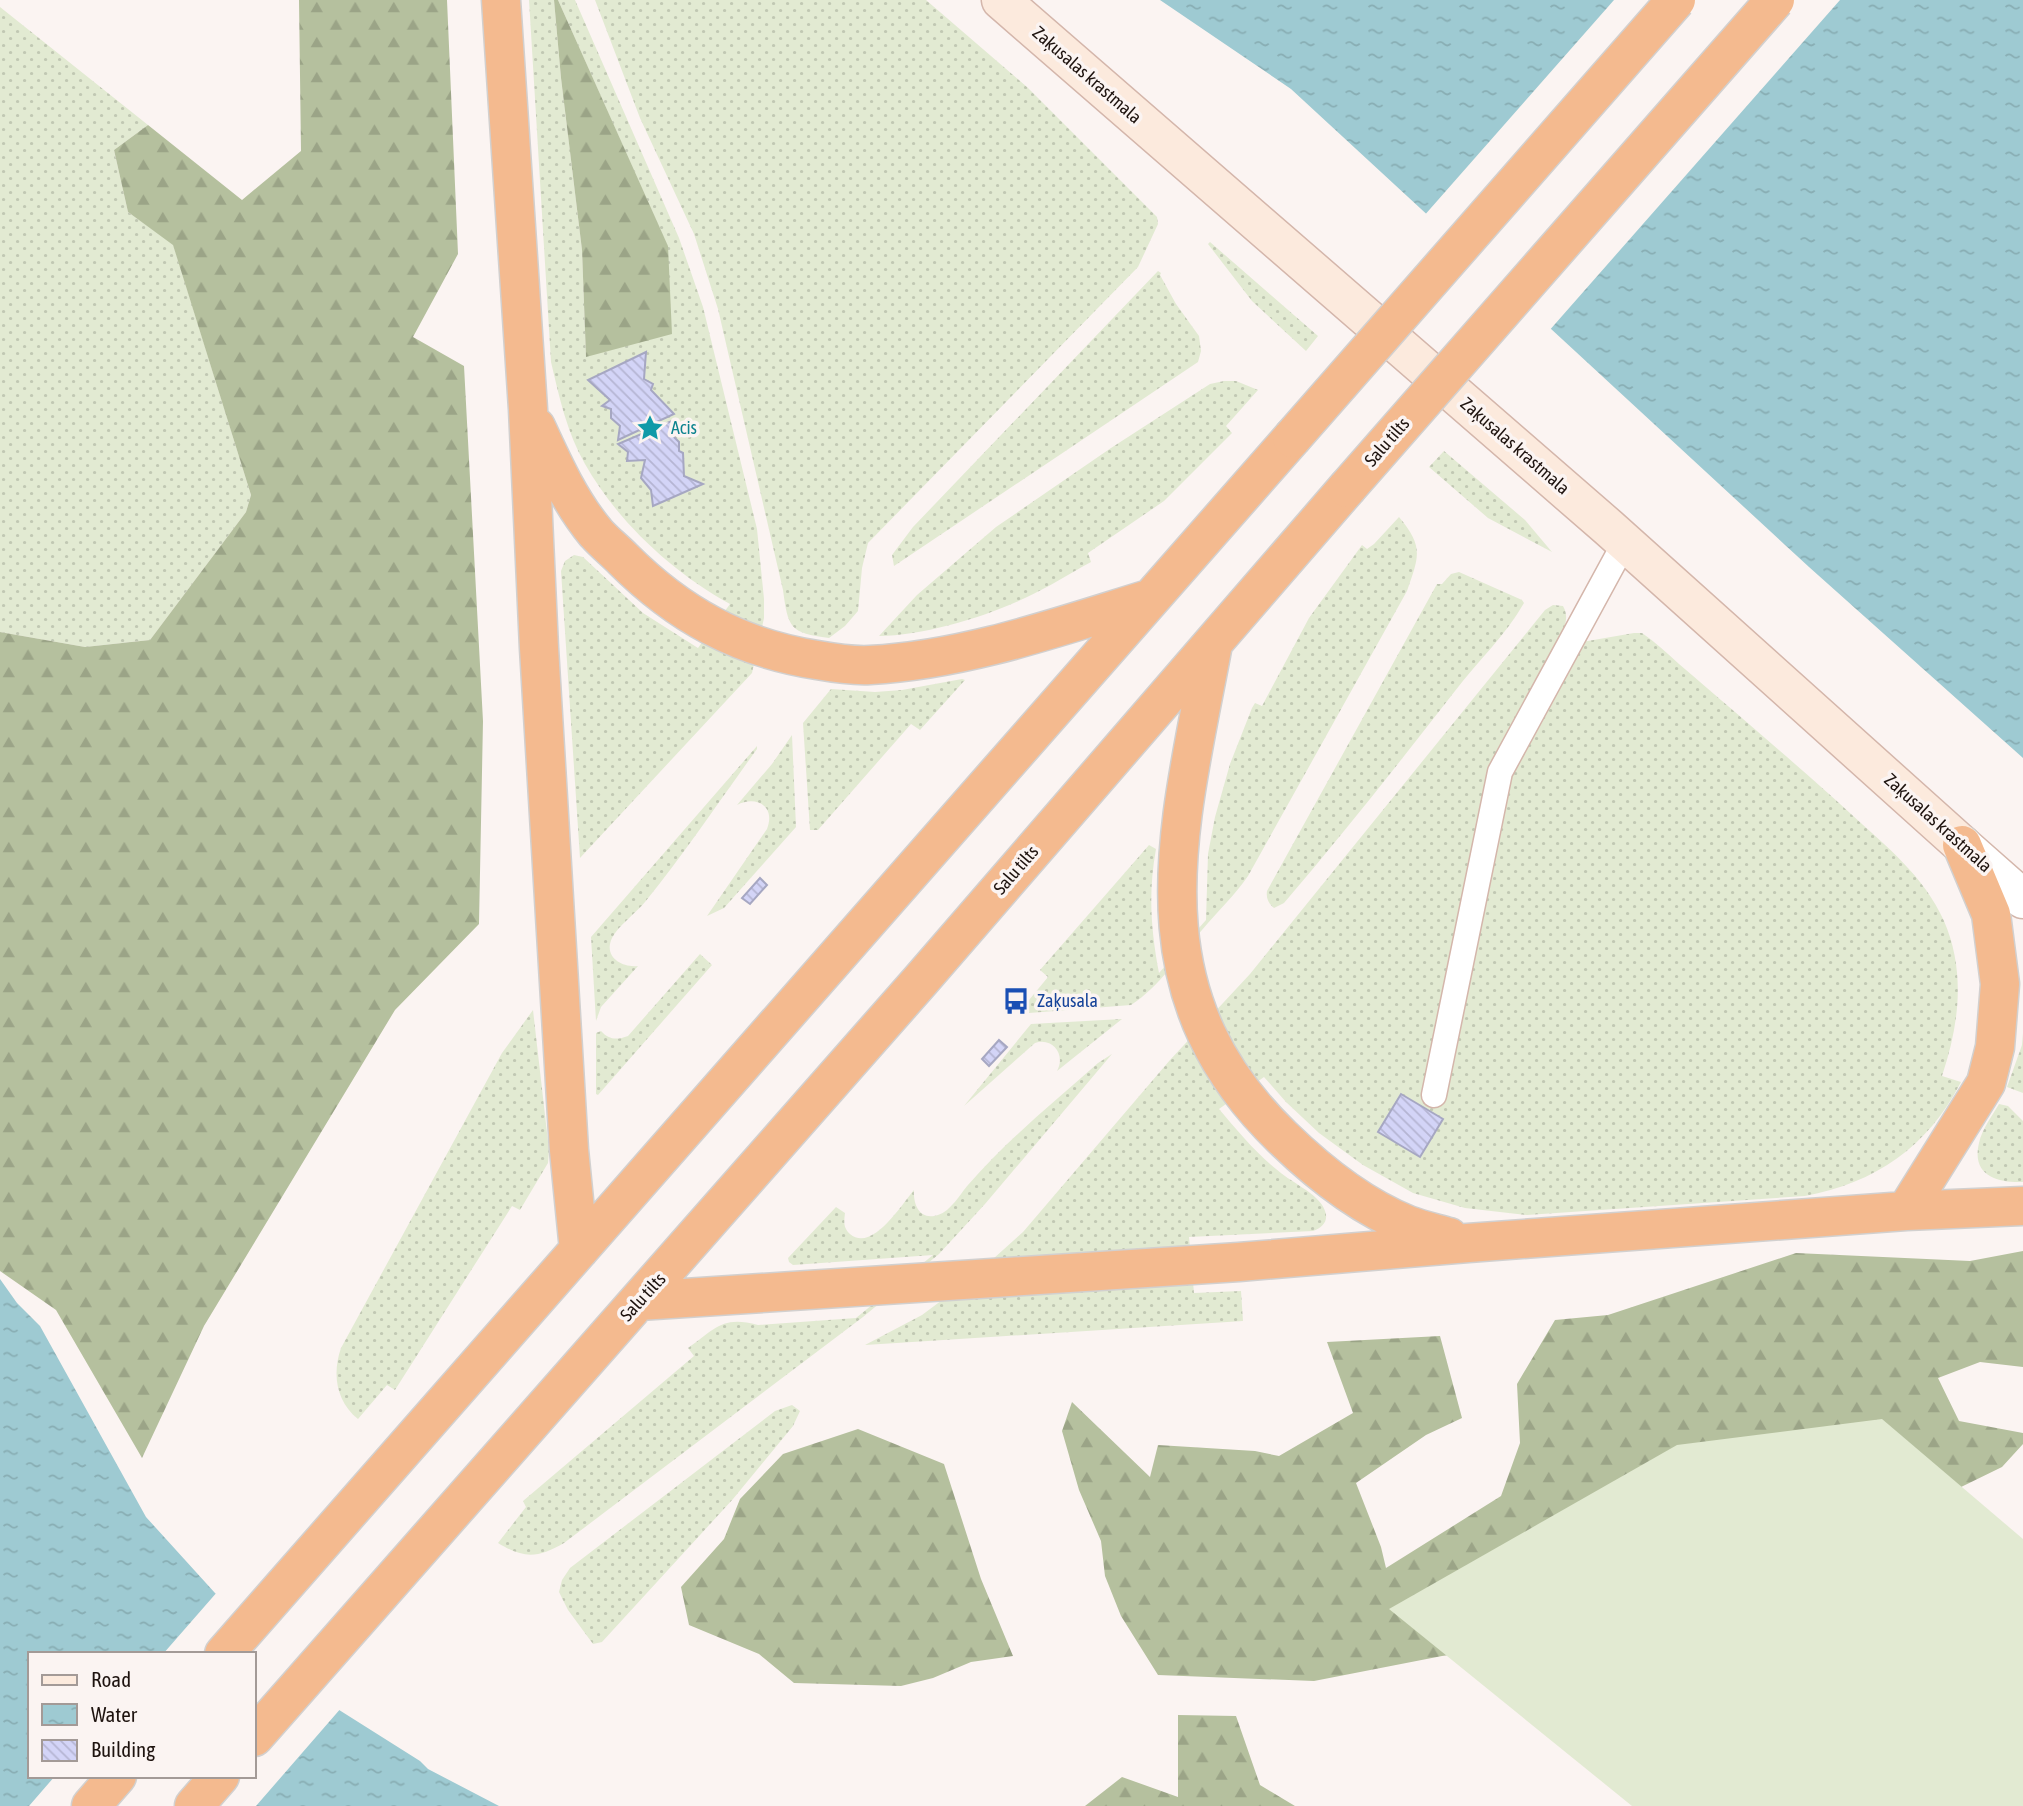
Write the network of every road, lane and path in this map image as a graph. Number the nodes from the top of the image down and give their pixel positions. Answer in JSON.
{"nodes":[{"id":1,"x":501,"y":0,"type":"edge"},
{"id":2,"x":1001,"y":0,"type":"edge"},
{"id":3,"x":1676,"y":0,"type":"edge"},
{"id":4,"x":1775,"y":0,"type":"edge"},
{"id":5,"x":528,"y":409,"type":"junction"},
{"id":6,"x":1625,"y":542,"type":"junction"},
{"id":7,"x":1149,"y":600,"type":"junction"},
{"id":8,"x":1213,"y":642,"type":"junction"},
{"id":9,"x":1962,"y":845,"type":"junction"},
{"id":10,"x":2023,"y":900,"type":"edge"},
{"id":11,"x":1434,"y":1095,"type":"dead end"},
{"id":12,"x":2023,"y":1206,"type":"edge"},
{"id":13,"x":1906,"y":1211,"type":"junction"},
{"id":14,"x":1468,"y":1242,"type":"junction"},
{"id":15,"x":579,"y":1250,"type":"junction"},
{"id":16,"x":639,"y":1301,"type":"junction"},
{"id":17,"x":226,"y":1652,"type":"edge"},
{"id":18,"x":256,"y":1735,"type":"edge"},
{"id":19,"x":115,"y":1778,"type":"edge"},
{"id":20,"x":218,"y":1778,"type":"edge"},
{"id":21,"x":91,"y":1806,"type":"edge"},
{"id":22,"x":194,"y":1806,"type":"edge"}],
"edges":[{"from":1,"to":5,"type":"highway"},
{"from":2,"to":6,"type":"street","name":"Zaķusalas krastmala"},
{"from":3,"to":7,"type":"highway","bridge":true},
{"from":4,"to":8,"type":"highway","name":"Salu tilts","bridge":true},
{"from":5,"to":7,"type":"highway"},
{"from":5,"to":15,"type":"highway"},
{"from":6,"to":9,"type":"street","name":"Zaķusalas krastmala"},
{"from":6,"to":11,"type":"lane"},
{"from":7,"to":15,"type":"highway"},
{"from":8,"to":14,"type":"highway"},
{"from":8,"to":16,"type":"highway","name":"Salu tilts"},
{"from":9,"to":10,"type":"street","name":"Zaķusalas krastmala"},
{"from":9,"to":13,"type":"highway"},
{"from":12,"to":13,"type":"highway"},
{"from":13,"to":14,"type":"highway"},
{"from":14,"to":16,"type":"highway"},
{"from":15,"to":17,"type":"highway"},
{"from":16,"to":18,"type":"highway","name":"Salu tilts"},
{"from":19,"to":21,"type":"highway"},
{"from":20,"to":22,"type":"highway"}]}
